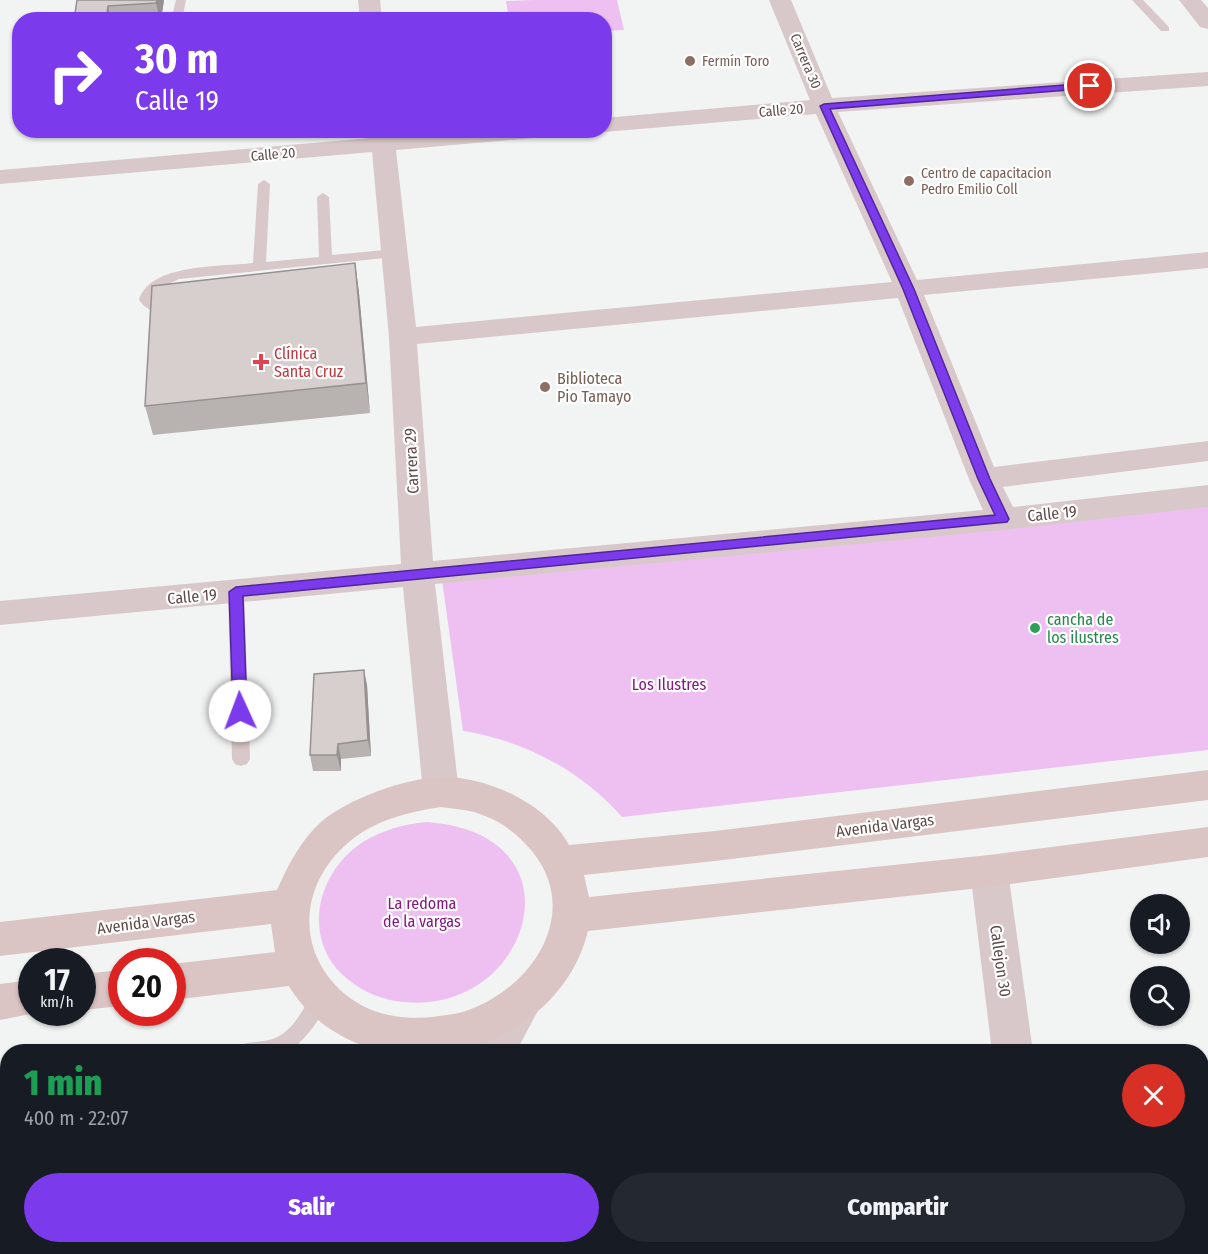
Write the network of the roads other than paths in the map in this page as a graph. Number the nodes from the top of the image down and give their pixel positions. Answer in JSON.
{"nodes":[{"id":1,"x":780,"y":0,"type":"edge"},
{"id":2,"x":1137,"y":0,"type":"edge"},
{"id":3,"x":1190,"y":0,"type":"edge"},
{"id":4,"x":1208,"y":22,"type":"edge"},
{"id":5,"x":1165,"y":29,"type":"dead end"},
{"id":6,"x":1208,"y":79,"type":"edge"},
{"id":7,"x":824,"y":106,"type":"junction"},
{"id":8,"x":612,"y":124,"type":"edge"},
{"id":9,"x":373,"y":138,"type":"edge"},
{"id":10,"x":383,"y":138,"type":"edge"},
{"id":11,"x":0,"y":177,"type":"edge"},
{"id":12,"x":264,"y":184,"type":"dead end"},
{"id":13,"x":323,"y":197,"type":"dead end"},
{"id":14,"x":394,"y":253,"type":"junction"},
{"id":15,"x":326,"y":260,"type":"junction"},
{"id":16,"x":1208,"y":260,"type":"edge"},
{"id":17,"x":259,"y":266,"type":"junction"},
{"id":18,"x":908,"y":289,"type":"junction"},
{"id":19,"x":186,"y":307,"type":"edge"},
{"id":20,"x":403,"y":337,"type":"junction"},
{"id":21,"x":1208,"y":451,"type":"edge"},
{"id":22,"x":984,"y":479,"type":"junction"},
{"id":23,"x":1208,"y":496,"type":"edge"},
{"id":24,"x":1003,"y":519,"type":"junction"},
{"id":25,"x":418,"y":575,"type":"junction"},
{"id":26,"x":236,"y":592,"type":"junction"},
{"id":27,"x":0,"y":613,"type":"edge"},
{"id":28,"x":242,"y":759,"type":"dead end"},
{"id":29,"x":1208,"y":785,"type":"edge"},
{"id":30,"x":441,"y":792,"type":"junction"},
{"id":31,"x":1208,"y":842,"type":"edge"},
{"id":32,"x":561,"y":862,"type":"junction"},
{"id":33,"x":988,"y":871,"type":"junction"},
{"id":34,"x":291,"y":906,"type":"junction"},
{"id":35,"x":571,"y":916,"type":"junction"},
{"id":36,"x":0,"y":939,"type":"edge"},
{"id":37,"x":298,"y":967,"type":"junction"},
{"id":38,"x":186,"y":980,"type":"edge"},
{"id":39,"x":320,"y":998,"type":"junction"},
{"id":40,"x":18,"y":1000,"type":"edge"},
{"id":41,"x":0,"y":1002,"type":"edge"},
{"id":42,"x":522,"y":1003,"type":"junction"},
{"id":43,"x":351,"y":1023,"type":"junction"},
{"id":44,"x":284,"y":1044,"type":"edge"},
{"id":45,"x":389,"y":1044,"type":"edge"},
{"id":46,"x":499,"y":1044,"type":"edge"},
{"id":47,"x":1012,"y":1044,"type":"edge"}],
"edges":[{"from":1,"to":7,"type":"street","name":"Carrera 30"},
{"from":2,"to":5,"type":"lane"},
{"from":3,"to":4,"type":"street"},
{"from":6,"to":7,"type":"street","name":"Calle 20"},
{"from":7,"to":8,"type":"street","name":"Calle 20"},
{"from":7,"to":18,"type":"street","name":"Carrera 30"},
{"from":9,"to":11,"type":"street","name":"Calle 20"},
{"from":10,"to":14,"type":"street","name":"Carrera 29"},
{"from":12,"to":17,"type":"lane"},
{"from":13,"to":15,"type":"lane"},
{"from":14,"to":15,"type":"lane"},
{"from":14,"to":20,"type":"street","name":"Carrera 29"},
{"from":15,"to":17,"type":"lane"},
{"from":16,"to":18,"type":"street"},
{"from":17,"to":19,"type":"lane"},
{"from":18,"to":20,"type":"street"},
{"from":18,"to":22,"type":"street","name":"Carrera 30"},
{"from":20,"to":25,"type":"street","name":"Carrera 29"},
{"from":21,"to":22,"type":"street"},
{"from":22,"to":24,"type":"street","name":"Carrera 30"},
{"from":23,"to":24,"type":"street","name":"Calle 19"},
{"from":24,"to":25,"type":"street","name":"Calle 19"},
{"from":25,"to":26,"type":"street","name":"Calle 19"},
{"from":25,"to":30,"type":"street","name":"Carrera 29"},
{"from":26,"to":27,"type":"street","name":"Calle 19"},
{"from":26,"to":28,"type":"lane"},
{"from":29,"to":32,"type":"main road","name":"Avenida Vargas"},
{"from":30,"to":32,"type":"main road"},
{"from":30,"to":34,"type":"main road"},
{"from":31,"to":33,"type":"main road"},
{"from":32,"to":35,"type":"main road"},
{"from":33,"to":35,"type":"main road"},
{"from":33,"to":47,"type":"street","name":"Callejon 30"},
{"from":34,"to":36,"type":"main road","name":"Avenida Vargas"},
{"from":34,"to":37,"type":"main road"},
{"from":35,"to":42,"type":"main road"},
{"from":37,"to":38,"type":"main road"},
{"from":37,"to":39,"type":"main road"},
{"from":39,"to":43,"type":"main road"},
{"from":39,"to":44,"type":"lane"},
{"from":40,"to":41,"type":"main road"},
{"from":42,"to":43,"type":"main road"},
{"from":42,"to":46,"type":"street"},
{"from":43,"to":45,"type":"street"}]}
